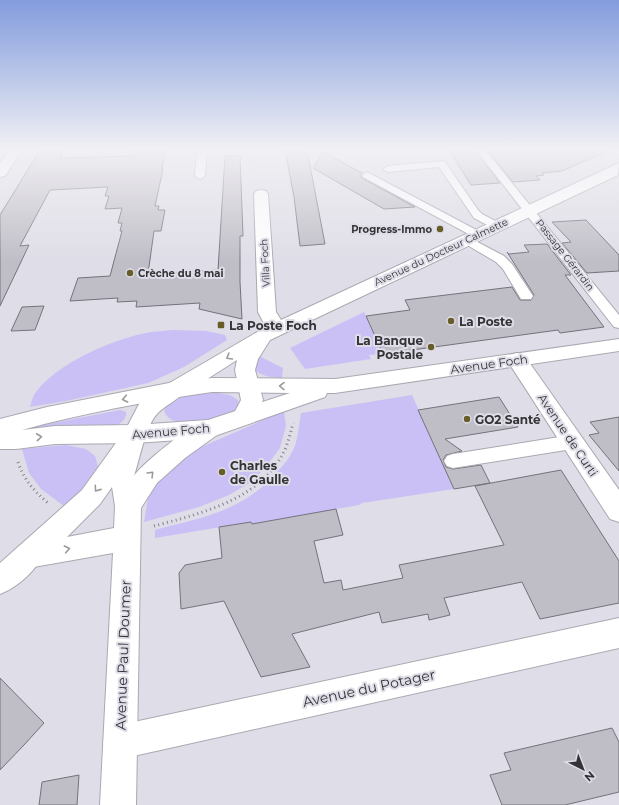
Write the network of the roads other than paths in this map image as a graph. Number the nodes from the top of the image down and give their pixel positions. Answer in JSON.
{"nodes":[{"id":1,"x":388,"y":188,"type":"edge"},
{"id":2,"x":459,"y":188,"type":"edge"},
{"id":3,"x":510,"y":188,"type":"edge"},
{"id":4,"x":579,"y":188,"type":"edge"},
{"id":5,"x":261,"y":194,"type":"dead end"},
{"id":6,"x":529,"y":211,"type":"junction"},
{"id":7,"x":497,"y":226,"type":"junction"},
{"id":8,"x":472,"y":238,"type":"junction"},
{"id":9,"x":526,"y":296,"type":"dead end"},
{"id":10,"x":619,"y":324,"type":"edge"},
{"id":11,"x":270,"y":332,"type":"junction"},
{"id":12,"x":619,"y":345,"type":"edge"},
{"id":13,"x":517,"y":360,"type":"junction"},
{"id":14,"x":248,"y":386,"type":"junction"},
{"id":15,"x":335,"y":386,"type":"junction"},
{"id":16,"x":174,"y":390,"type":"junction"},
{"id":17,"x":243,"y":417,"type":"junction"},
{"id":18,"x":0,"y":428,"type":"edge"},
{"id":19,"x":209,"y":429,"type":"junction"},
{"id":20,"x":135,"y":434,"type":"junction"},
{"id":21,"x":0,"y":440,"type":"edge"},
{"id":22,"x":572,"y":442,"type":"junction"},
{"id":23,"x":453,"y":461,"type":"dead end"},
{"id":24,"x":128,"y":506,"type":"junction"},
{"id":25,"x":619,"y":511,"type":"edge"},
{"id":26,"x":139,"y":533,"type":"junction"},
{"id":27,"x":28,"y":556,"type":"junction"},
{"id":28,"x":0,"y":581,"type":"edge"},
{"id":29,"x":619,"y":633,"type":"edge"},
{"id":30,"x":120,"y":742,"type":"junction"},
{"id":31,"x":118,"y":805,"type":"edge"}],
"edges":[{"from":1,"to":8,"type":"lane"},
{"from":2,"to":7,"type":"lane"},
{"from":3,"to":6,"type":"lane","name":"Passage Gérardin"},
{"from":4,"to":6,"type":"street","name":"Avenue du Docteur Calmette"},
{"from":5,"to":11,"type":"street","name":"Villa Foch"},
{"from":6,"to":7,"type":"street","name":"Avenue du Docteur Calmette"},
{"from":6,"to":10,"type":"lane","name":"Passage Gérardin"},
{"from":7,"to":8,"type":"street","name":"Avenue du Docteur Calmette"},
{"from":8,"to":9,"type":"lane"},
{"from":8,"to":11,"type":"street","name":"Avenue du Docteur Calmette"},
{"from":11,"to":14,"type":"street"},
{"from":11,"to":16,"type":"street","name":"Avenue du Docteur Calmette","one_way":true},
{"from":12,"to":13,"type":"street","name":"Avenue Foch"},
{"from":13,"to":15,"type":"street","name":"Avenue Foch"},
{"from":13,"to":22,"type":"street","name":"Avenue de Curti"},
{"from":15,"to":14,"type":"street","name":"Avenue Foch","one_way":true},
{"from":14,"to":16,"type":"street","name":"Avenue Foch"},
{"from":14,"to":17,"type":"street"},
{"from":15,"to":17,"type":"street","name":"Avenue Foch"},
{"from":16,"to":18,"type":"street","name":"Avenue Foch","one_way":true},
{"from":16,"to":20,"type":"street","name":"Avenue du Docteur Calmette"},
{"from":17,"to":19,"type":"street","name":"Avenue Foch"},
{"from":19,"to":20,"type":"street","name":"Avenue Foch"},
{"from":24,"to":19,"type":"street","one_way":true},
{"from":21,"to":20,"type":"street","name":"Avenue Foch","one_way":true},
{"from":20,"to":24,"type":"street","name":"Avenue Paul Doumer"},
{"from":20,"to":27,"type":"street","one_way":true},
{"from":22,"to":23,"type":"lane"},
{"from":22,"to":25,"type":"street","name":"Avenue de Curti"},
{"from":24,"to":26,"type":"street","name":"Avenue Paul Doumer"},
{"from":27,"to":26,"type":"street","one_way":true},
{"from":26,"to":30,"type":"street","name":"Avenue Paul Doumer"},
{"from":27,"to":28,"type":"street"},
{"from":29,"to":30,"type":"street","name":"Avenue du Potager"},
{"from":30,"to":31,"type":"street","name":"Avenue Paul Doumer"}]}
